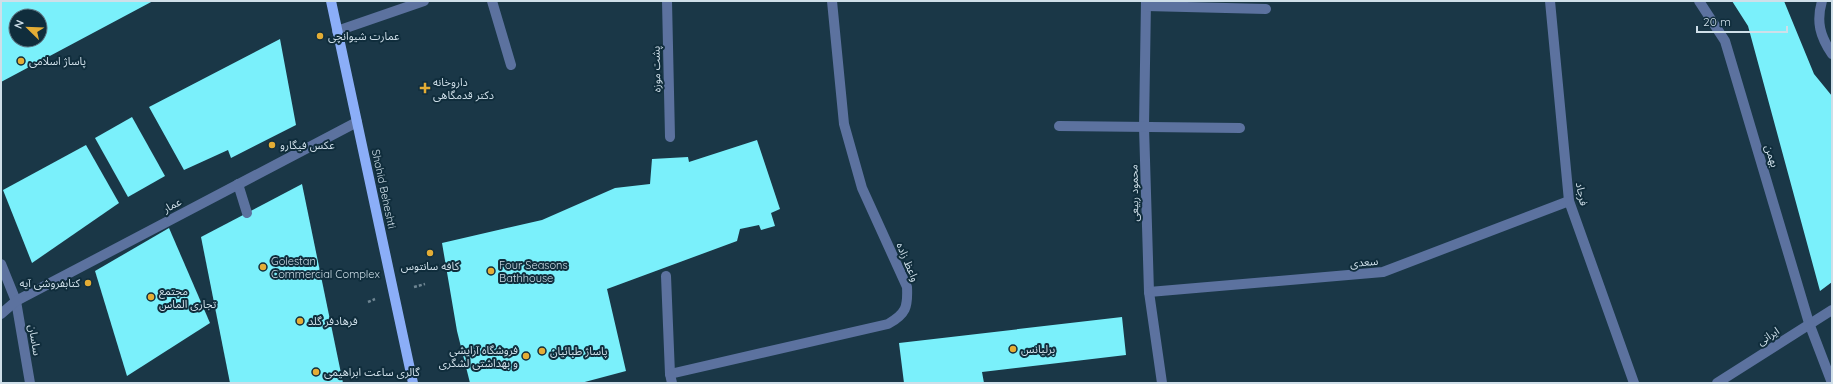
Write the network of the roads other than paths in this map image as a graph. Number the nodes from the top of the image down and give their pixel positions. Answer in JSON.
{"nodes":[{"id":1,"x":331,"y":1,"type":"edge"},
{"id":2,"x":424,"y":1,"type":"edge"},
{"id":3,"x":492,"y":1,"type":"edge"},
{"id":4,"x":667,"y":1,"type":"edge"},
{"id":5,"x":832,"y":1,"type":"edge"},
{"id":6,"x":1550,"y":1,"type":"edge"},
{"id":7,"x":1699,"y":1,"type":"edge"},
{"id":8,"x":1822,"y":1,"type":"edge"},
{"id":9,"x":1146,"y":4,"type":"edge"},
{"id":10,"x":1266,"y":9,"type":"dead end"},
{"id":11,"x":337,"y":31,"type":"junction"},
{"id":12,"x":1832,"y":54,"type":"edge"},
{"id":13,"x":510,"y":65,"type":"dead end"},
{"id":14,"x":357,"y":122,"type":"junction"},
{"id":15,"x":1059,"y":126,"type":"dead end"},
{"id":16,"x":1144,"y":127,"type":"junction"},
{"id":17,"x":1240,"y":128,"type":"dead end"},
{"id":18,"x":670,"y":137,"type":"dead end"},
{"id":19,"x":238,"y":184,"type":"junction"},
{"id":20,"x":1569,"y":201,"type":"junction"},
{"id":21,"x":247,"y":213,"type":"dead end"},
{"id":22,"x":1,"y":264,"type":"edge"},
{"id":23,"x":666,"y":276,"type":"dead end"},
{"id":24,"x":1149,"y":292,"type":"junction"},
{"id":25,"x":16,"y":301,"type":"junction"},
{"id":26,"x":1832,"y":310,"type":"edge"},
{"id":27,"x":1,"y":314,"type":"edge"},
{"id":28,"x":1809,"y":323,"type":"junction"},
{"id":29,"x":671,"y":379,"type":"edge"},
{"id":30,"x":30,"y":383,"type":"edge"},
{"id":31,"x":413,"y":383,"type":"edge"},
{"id":32,"x":1162,"y":383,"type":"edge"},
{"id":33,"x":1634,"y":383,"type":"edge"},
{"id":34,"x":1717,"y":383,"type":"edge"},
{"id":35,"x":1832,"y":383,"type":"edge"}],
"edges":[{"from":1,"to":11,"type":"main road","name":"Shahid Beheshti"},
{"from":2,"to":11,"type":"street"},
{"from":3,"to":13,"type":"street"},
{"from":4,"to":18,"type":"street","name":"پشت موزه"},
{"from":5,"to":29,"type":"street","name":"واعظ زاده"},
{"from":6,"to":20,"type":"street","name":"فرجاد"},
{"from":7,"to":28,"type":"street","name":"بهمن"},
{"from":8,"to":12,"type":"street"},
{"from":9,"to":10,"type":"street"},
{"from":9,"to":16,"type":"street","name":"محمود ربیعی"},
{"from":11,"to":14,"type":"main road","name":"Shahid Beheshti"},
{"from":14,"to":19,"type":"street","name":"عمار"},
{"from":14,"to":31,"type":"main road","name":"Shahid Beheshti"},
{"from":15,"to":16,"type":"street"},
{"from":16,"to":17,"type":"street"},
{"from":16,"to":24,"type":"street","name":"محمود ربیعی"},
{"from":19,"to":21,"type":"street"},
{"from":19,"to":25,"type":"street","name":"عمار"},
{"from":20,"to":24,"type":"street","name":"سعدی"},
{"from":20,"to":33,"type":"street","name":"فرجاد"},
{"from":22,"to":25,"type":"street","name":"ساسان"},
{"from":23,"to":29,"type":"street"},
{"from":24,"to":32,"type":"street","name":"محمود ربیعی"},
{"from":25,"to":27,"type":"street","name":"عمار"},
{"from":25,"to":30,"type":"street","name":"ساسان"},
{"from":26,"to":28,"type":"street","name":"ایرانی"},
{"from":28,"to":34,"type":"street","name":"ایرانی"},
{"from":28,"to":35,"type":"street","name":"بهمن"}]}
